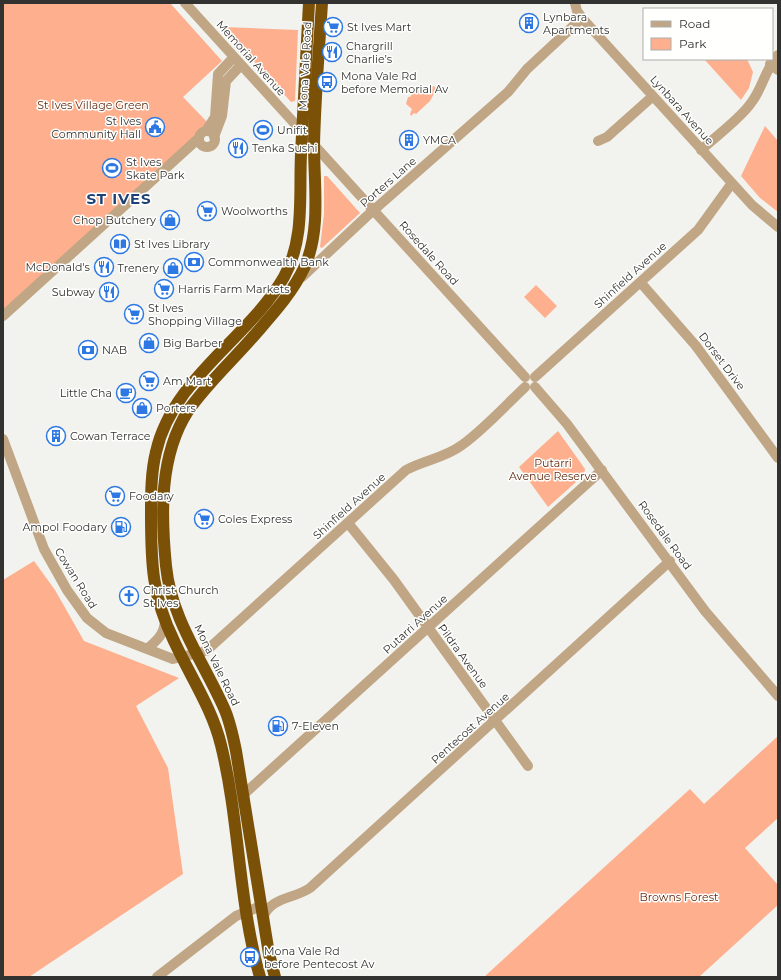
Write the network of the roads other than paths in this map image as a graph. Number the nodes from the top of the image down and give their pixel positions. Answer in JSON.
{"nodes":[{"id":1,"x":185,"y":3,"type":"edge"},
{"id":2,"x":309,"y":3,"type":"edge"},
{"id":3,"x":322,"y":3,"type":"edge"},
{"id":4,"x":575,"y":3,"type":"edge"},
{"id":5,"x":582,"y":18,"type":"junction"},
{"id":6,"x":778,"y":55,"type":"edge"},
{"id":7,"x":234,"y":57,"type":"junction"},
{"id":8,"x":241,"y":65,"type":"junction"},
{"id":9,"x":774,"y":67,"type":"edge"},
{"id":10,"x":653,"y":96,"type":"junction"},
{"id":11,"x":303,"y":134,"type":"junction"},
{"id":12,"x":203,"y":139,"type":"junction"},
{"id":13,"x":598,"y":141,"type":"dead end"},
{"id":14,"x":314,"y":147,"type":"junction"},
{"id":15,"x":701,"y":150,"type":"junction"},
{"id":16,"x":732,"y":183,"type":"junction"},
{"id":17,"x":375,"y":210,"type":"junction"},
{"id":18,"x":778,"y":227,"type":"edge"},
{"id":19,"x":297,"y":281,"type":"junction"},
{"id":20,"x":641,"y":283,"type":"junction"},
{"id":21,"x":6,"y":313,"type":"edge"},
{"id":22,"x":530,"y":377,"type":"junction"},
{"id":23,"x":530,"y":387,"type":"junction"},
{"id":24,"x":3,"y":439,"type":"edge"},
{"id":25,"x":778,"y":458,"type":"edge"},
{"id":26,"x":602,"y":470,"type":"junction"},
{"id":27,"x":348,"y":523,"type":"junction"},
{"id":28,"x":670,"y":561,"type":"junction"},
{"id":29,"x":165,"y":622,"type":"junction"},
{"id":30,"x":428,"y":628,"type":"junction"},
{"id":31,"x":146,"y":649,"type":"junction"},
{"id":32,"x":196,"y":653,"type":"junction"},
{"id":33,"x":182,"y":656,"type":"junction"},
{"id":34,"x":778,"y":696,"type":"edge"},
{"id":35,"x":495,"y":721,"type":"junction"},
{"id":36,"x":528,"y":766,"type":"dead end"},
{"id":37,"x":244,"y":794,"type":"junction"},
{"id":38,"x":280,"y":900,"type":"junction"},
{"id":39,"x":260,"y":901,"type":"junction"},
{"id":40,"x":245,"y":911,"type":"junction"},
{"id":41,"x":263,"y":918,"type":"junction"},
{"id":42,"x":157,"y":977,"type":"edge"},
{"id":43,"x":260,"y":977,"type":"edge"},
{"id":44,"x":275,"y":977,"type":"edge"}],
"edges":[{"from":1,"to":7,"type":"street","name":"Memorial Avenue"},
{"from":2,"to":11,"type":"highway","name":"Mona Vale Road"},
{"from":3,"to":14,"type":"highway","name":"Mona Vale Road"},
{"from":4,"to":5,"type":"street","name":"Lynbara Avenue"},
{"from":5,"to":10,"type":"street","name":"Lynbara Avenue"},
{"from":5,"to":17,"type":"street","name":"Porters Lane"},
{"from":6,"to":9,"type":"street"},
{"from":7,"to":8,"type":"street","name":"Memorial Avenue"},
{"from":7,"to":12,"type":"street"},
{"from":8,"to":11,"type":"street","name":"Memorial Avenue"},
{"from":8,"to":12,"type":"street"},
{"from":9,"to":15,"type":"street"},
{"from":10,"to":13,"type":"street"},
{"from":10,"to":15,"type":"street","name":"Lynbara Avenue"},
{"from":11,"to":14,"type":"street","name":"Memorial Avenue"},
{"from":11,"to":29,"type":"highway","name":"Mona Vale Road"},
{"from":12,"to":21,"type":"street"},
{"from":14,"to":17,"type":"street","name":"Rosedale Road"},
{"from":14,"to":19,"type":"highway","name":"Mona Vale Road"},
{"from":15,"to":16,"type":"street","name":"Lynbara Avenue"},
{"from":16,"to":18,"type":"street","name":"Lynbara Avenue"},
{"from":16,"to":20,"type":"street","name":"Shinfield Avenue"},
{"from":17,"to":19,"type":"street","name":"Porters Lane"},
{"from":17,"to":22,"type":"street","name":"Rosedale Road"},
{"from":19,"to":32,"type":"highway","name":"Mona Vale Road"},
{"from":20,"to":22,"type":"street","name":"Shinfield Avenue"},
{"from":20,"to":25,"type":"street","name":"Dorset Drive"},
{"from":22,"to":23,"type":"street"},
{"from":23,"to":26,"type":"street","name":"Rosedale Road"},
{"from":23,"to":27,"type":"street","name":"Shinfield Avenue"},
{"from":24,"to":31,"type":"street","name":"Cowan Road"},
{"from":26,"to":28,"type":"street","name":"Rosedale Road"},
{"from":26,"to":30,"type":"street","name":"Putarri Avenue"},
{"from":27,"to":30,"type":"street","name":"Pildra Avenue"},
{"from":27,"to":32,"type":"street","name":"Shinfield Avenue"},
{"from":28,"to":34,"type":"street","name":"Rosedale Road"},
{"from":28,"to":35,"type":"street","name":"Pentecost Avenue"},
{"from":29,"to":31,"type":"street"},
{"from":29,"to":33,"type":"highway","name":"Mona Vale Road"},
{"from":30,"to":35,"type":"street","name":"Pildra Avenue"},
{"from":30,"to":37,"type":"street","name":"Putarri Avenue"},
{"from":31,"to":33,"type":"street","name":"Cowan Road"},
{"from":32,"to":33,"type":"street","name":"Cowan Road"},
{"from":32,"to":37,"type":"highway","name":"Mona Vale Road"},
{"from":33,"to":40,"type":"highway","name":"Mona Vale Road"},
{"from":35,"to":36,"type":"street","name":"Pildra Avenue"},
{"from":35,"to":38,"type":"street","name":"Pentecost Avenue"},
{"from":37,"to":39,"type":"highway","name":"Mona Vale Road"},
{"from":38,"to":39,"type":"street","name":"Pentecost Avenue"},
{"from":38,"to":41,"type":"street","name":"Pentecost Avenue"},
{"from":39,"to":40,"type":"street","name":"Pentecost Avenue"},
{"from":39,"to":41,"type":"highway","name":"Mona Vale Road"},
{"from":40,"to":42,"type":"street","name":"Pentecost Avenue"},
{"from":40,"to":43,"type":"highway","name":"Mona Vale Road"},
{"from":41,"to":44,"type":"highway","name":"Mona Vale Road"}]}
